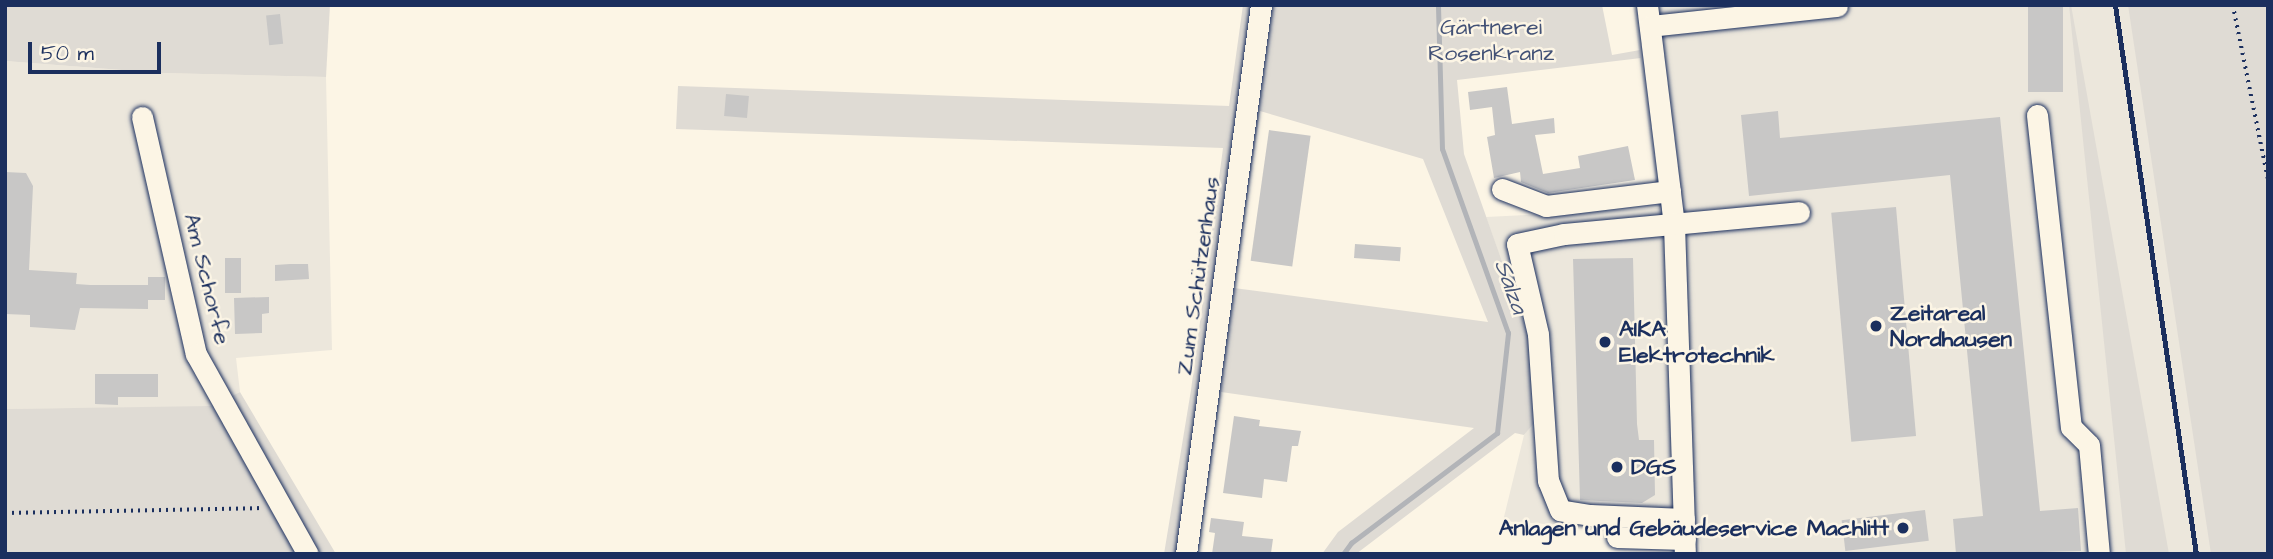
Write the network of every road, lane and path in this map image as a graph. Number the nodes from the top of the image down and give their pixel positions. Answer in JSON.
{"nodes":[{"id":1,"x":1261,"y":5,"type":"edge"},
{"id":2,"x":2233,"y":5,"type":"edge"},
{"id":3,"x":1837,"y":6,"type":"edge"},
{"id":4,"x":1648,"y":16,"type":"edge"},
{"id":5,"x":2037,"y":115,"type":"dead end"},
{"id":6,"x":142,"y":117,"type":"dead end"},
{"id":7,"x":2268,"y":178,"type":"edge"},
{"id":8,"x":1502,"y":190,"type":"dead end"},
{"id":9,"x":1670,"y":191,"type":"junction"},
{"id":10,"x":1799,"y":212,"type":"dead end"},
{"id":11,"x":1674,"y":225,"type":"junction"},
{"id":12,"x":282,"y":507,"type":"junction"},
{"id":13,"x":5,"y":513,"type":"edge"},
{"id":14,"x":1618,"y":537,"type":"dead end"},
{"id":15,"x":1685,"y":537,"type":"edge"},
{"id":16,"x":308,"y":554,"type":"edge"},
{"id":17,"x":1186,"y":554,"type":"edge"},
{"id":18,"x":2099,"y":554,"type":"edge"}],
"edges":[{"from":1,"to":17,"type":"street","name":"Zum Schützenhaus"},
{"from":2,"to":7,"type":"path"},
{"from":3,"to":4,"type":"street"},
{"from":4,"to":9,"type":"street"},
{"from":5,"to":18,"type":"street"},
{"from":6,"to":12,"type":"street","name":"Am Schorfe"},
{"from":8,"to":9,"type":"street"},
{"from":9,"to":11,"type":"street"},
{"from":10,"to":11,"type":"street"},
{"from":11,"to":15,"type":"street"},
{"from":11,"to":15,"type":"street"},
{"from":12,"to":13,"type":"path"},
{"from":12,"to":16,"type":"street","name":"Am Schorfe"},
{"from":14,"to":15,"type":"street"}]}
